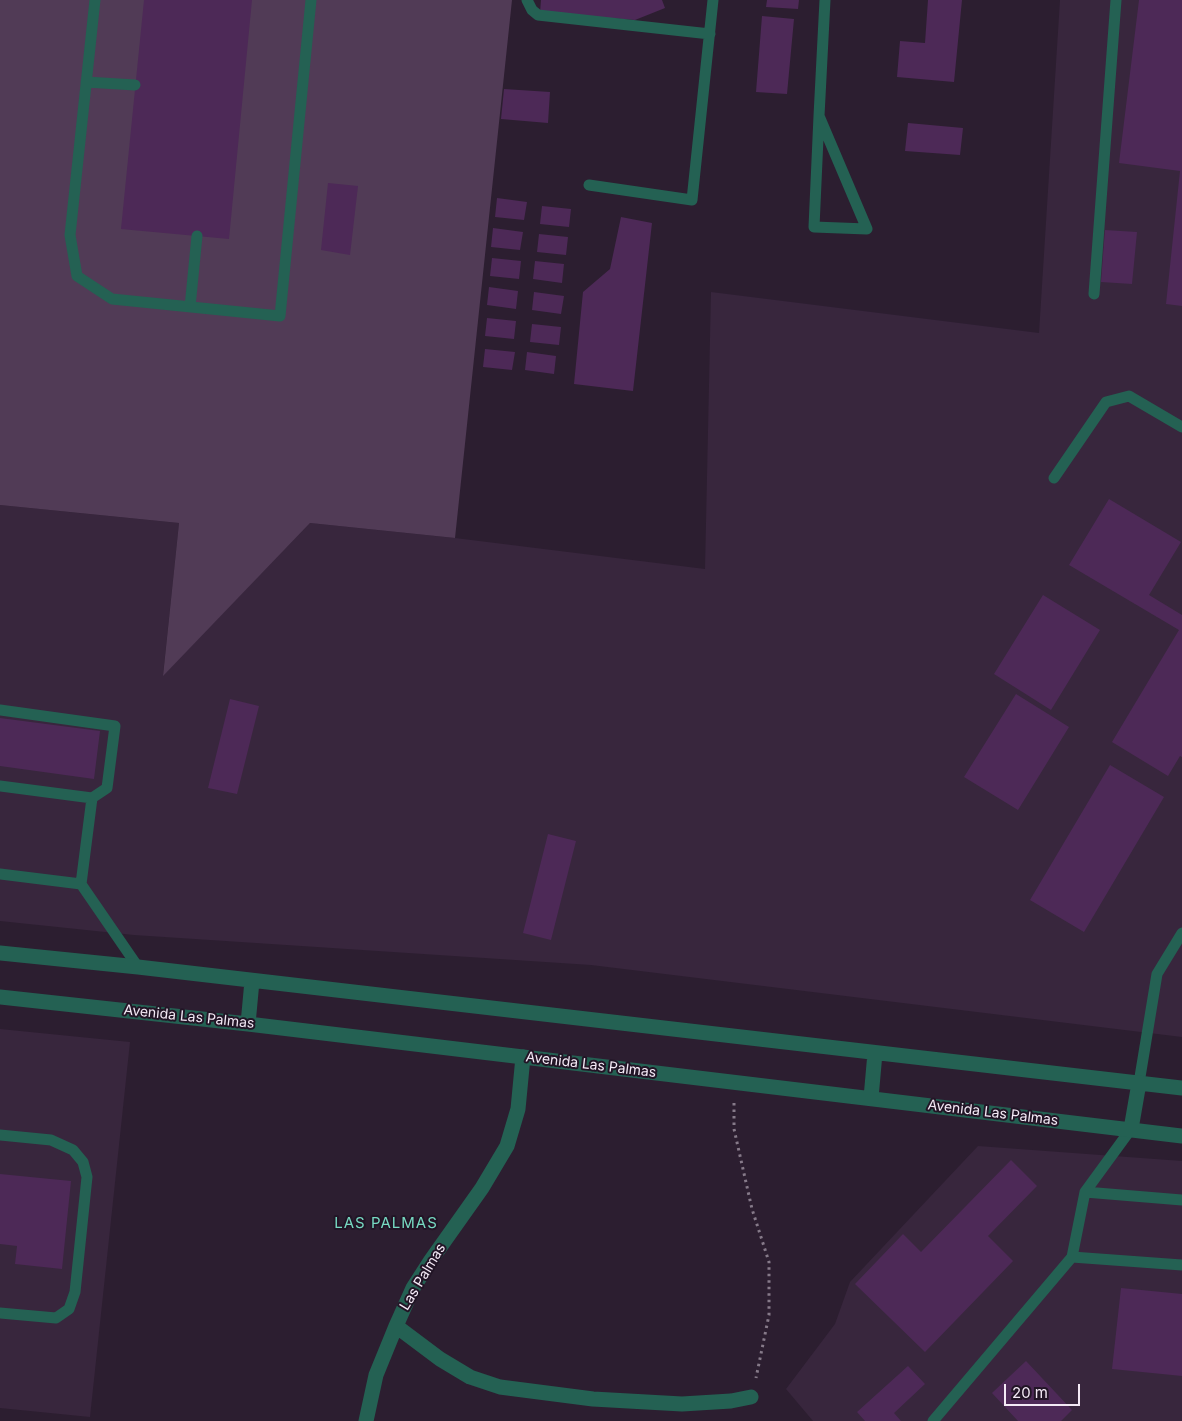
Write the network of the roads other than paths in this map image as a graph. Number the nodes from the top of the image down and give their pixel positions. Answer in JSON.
{"nodes":[{"id":1,"x":95,"y":0,"type":"edge"},
{"id":2,"x":311,"y":0,"type":"edge"},
{"id":3,"x":527,"y":0,"type":"edge"},
{"id":4,"x":714,"y":0,"type":"edge"},
{"id":5,"x":826,"y":0,"type":"edge"},
{"id":6,"x":1116,"y":0,"type":"edge"},
{"id":7,"x":710,"y":34,"type":"junction"},
{"id":8,"x":86,"y":82,"type":"junction"},
{"id":9,"x":135,"y":85,"type":"dead end"},
{"id":10,"x":820,"y":116,"type":"junction"},
{"id":11,"x":589,"y":186,"type":"dead end"},
{"id":12,"x":197,"y":236,"type":"dead end"},
{"id":13,"x":1094,"y":294,"type":"dead end"},
{"id":14,"x":190,"y":307,"type":"junction"},
{"id":15,"x":1182,"y":427,"type":"edge"},
{"id":16,"x":1054,"y":478,"type":"dead end"},
{"id":17,"x":0,"y":710,"type":"edge"},
{"id":18,"x":0,"y":786,"type":"edge"},
{"id":19,"x":92,"y":798,"type":"junction"},
{"id":20,"x":0,"y":874,"type":"edge"},
{"id":21,"x":82,"y":884,"type":"junction"},
{"id":22,"x":1182,"y":933,"type":"edge"},
{"id":23,"x":0,"y":953,"type":"edge"},
{"id":24,"x":138,"y":967,"type":"junction"},
{"id":25,"x":252,"y":981,"type":"junction"},
{"id":26,"x":0,"y":997,"type":"edge"},
{"id":27,"x":248,"y":1024,"type":"junction"},
{"id":28,"x":875,"y":1053,"type":"junction"},
{"id":29,"x":523,"y":1057,"type":"junction"},
{"id":30,"x":1139,"y":1083,"type":"junction"},
{"id":31,"x":1182,"y":1088,"type":"edge"},
{"id":32,"x":871,"y":1098,"type":"junction"},
{"id":33,"x":1131,"y":1130,"type":"junction"},
{"id":34,"x":0,"y":1135,"type":"edge"},
{"id":35,"x":1182,"y":1136,"type":"edge"},
{"id":36,"x":1084,"y":1192,"type":"junction"},
{"id":37,"x":1182,"y":1200,"type":"edge"},
{"id":38,"x":1072,"y":1257,"type":"junction"},
{"id":39,"x":1182,"y":1265,"type":"edge"},
{"id":40,"x":0,"y":1313,"type":"edge"},
{"id":41,"x":396,"y":1326,"type":"junction"},
{"id":42,"x":751,"y":1398,"type":"road end"},
{"id":43,"x":366,"y":1421,"type":"edge"},
{"id":44,"x":933,"y":1421,"type":"edge"}],
"edges":[{"from":1,"to":8,"type":"lane"},
{"from":2,"to":14,"type":"lane"},
{"from":3,"to":7,"type":"lane"},
{"from":4,"to":7,"type":"lane"},
{"from":5,"to":10,"type":"lane"},
{"from":6,"to":13,"type":"lane"},
{"from":7,"to":11,"type":"lane"},
{"from":8,"to":9,"type":"lane"},
{"from":8,"to":14,"type":"lane"},
{"from":10,"to":10,"type":"lane"},
{"from":12,"to":14,"type":"lane"},
{"from":15,"to":16,"type":"lane"},
{"from":17,"to":19,"type":"lane"},
{"from":18,"to":19,"type":"lane"},
{"from":19,"to":21,"type":"lane"},
{"from":20,"to":21,"type":"lane"},
{"from":21,"to":24,"type":"lane"},
{"from":22,"to":30,"type":"lane"},
{"from":23,"to":24,"type":"street"},
{"from":24,"to":25,"type":"street"},
{"from":25,"to":27,"type":"street"},
{"from":25,"to":28,"type":"street"},
{"from":26,"to":27,"type":"street","name":"Avenida Las Palmas"},
{"from":27,"to":29,"type":"street","name":"Avenida Las Palmas"},
{"from":28,"to":30,"type":"street"},
{"from":28,"to":32,"type":"street"},
{"from":29,"to":32,"type":"street","name":"Avenida Las Palmas"},
{"from":29,"to":41,"type":"street","name":"Las Palmas"},
{"from":30,"to":31,"type":"street"},
{"from":30,"to":33,"type":"street"},
{"from":32,"to":33,"type":"street","name":"Avenida Las Palmas"},
{"from":33,"to":35,"type":"street","name":"Avenida Las Palmas"},
{"from":33,"to":36,"type":"lane"},
{"from":34,"to":40,"type":"lane"},
{"from":36,"to":37,"type":"lane"},
{"from":36,"to":38,"type":"lane"},
{"from":38,"to":39,"type":"lane"},
{"from":38,"to":44,"type":"lane"},
{"from":41,"to":42,"type":"street"},
{"from":41,"to":43,"type":"street","name":"Las Palmas"}]}
